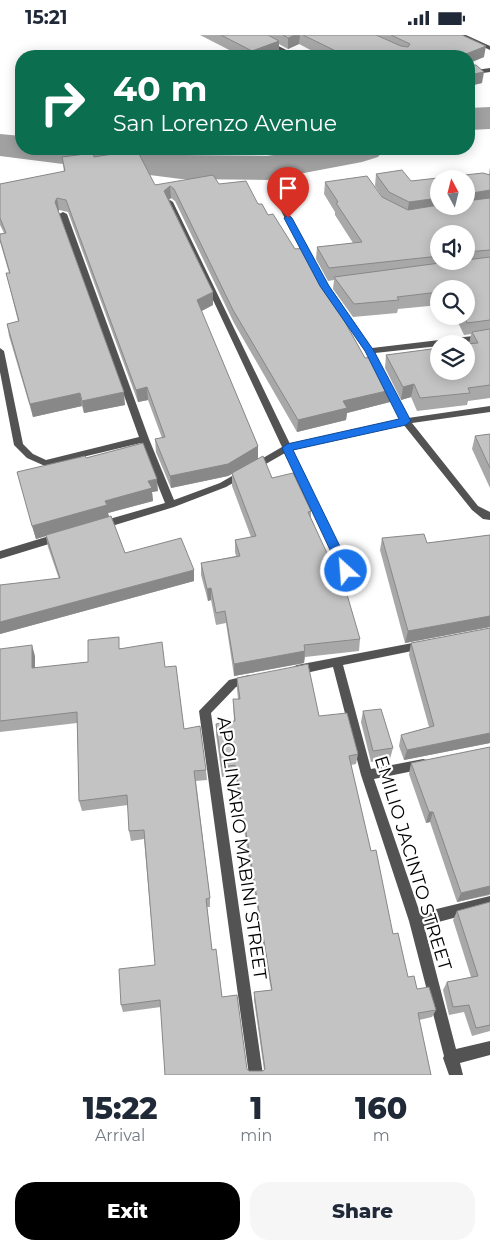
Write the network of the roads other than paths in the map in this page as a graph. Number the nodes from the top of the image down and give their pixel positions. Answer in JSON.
{"nodes":[{"id":1,"x":253,"y":35,"type":"edge"},
{"id":2,"x":461,"y":35,"type":"edge"},
{"id":3,"x":490,"y":48,"type":"edge"},
{"id":4,"x":283,"y":50,"type":"edge"},
{"id":5,"x":490,"y":69,"type":"edge"},
{"id":6,"x":475,"y":72,"type":"edge"},
{"id":7,"x":279,"y":201,"type":"dead end"},
{"id":8,"x":170,"y":202,"type":"edge"},
{"id":9,"x":63,"y":214,"type":"edge"},
{"id":10,"x":316,"y":269,"type":"edge"},
{"id":11,"x":330,"y":294,"type":"edge"},
{"id":12,"x":490,"y":337,"type":"edge"},
{"id":13,"x":0,"y":351,"type":"edge"},
{"id":14,"x":370,"y":351,"type":"junction"},
{"id":15,"x":490,"y":409,"type":"edge"},
{"id":16,"x":406,"y":421,"type":"junction"},
{"id":17,"x":144,"y":439,"type":"junction"},
{"id":18,"x":287,"y":448,"type":"junction"},
{"id":19,"x":171,"y":505,"type":"junction"},
{"id":20,"x":490,"y":517,"type":"edge"},
{"id":21,"x":95,"y":527,"type":"edge"},
{"id":22,"x":66,"y":535,"type":"edge"},
{"id":23,"x":0,"y":555,"type":"edge"},
{"id":24,"x":346,"y":571,"type":"dead end"},
{"id":25,"x":433,"y":643,"type":"edge"},
{"id":26,"x":338,"y":662,"type":"junction"},
{"id":27,"x":280,"y":674,"type":"edge"},
{"id":28,"x":261,"y":677,"type":"edge"},
{"id":29,"x":433,"y":762,"type":"edge"},
{"id":30,"x":367,"y":775,"type":"junction"},
{"id":31,"x":490,"y":903,"type":"edge"},
{"id":32,"x":416,"y":921,"type":"junction"},
{"id":33,"x":490,"y":1048,"type":"edge"},
{"id":34,"x":450,"y":1058,"type":"junction"},
{"id":35,"x":256,"y":1075,"type":"edge"},
{"id":36,"x":456,"y":1075,"type":"edge"}],
"edges":[{"from":1,"to":4,"type":"street"},
{"from":2,"to":3,"type":"street"},
{"from":5,"to":6,"type":"street"},
{"from":7,"to":10,"type":"street"},
{"from":8,"to":18,"type":"street"},
{"from":9,"to":17,"type":"street"},
{"from":11,"to":14,"type":"street"},
{"from":12,"to":14,"type":"street"},
{"from":13,"to":17,"type":"street"},
{"from":14,"to":16,"type":"street"},
{"from":15,"to":16,"type":"street"},
{"from":16,"to":18,"type":"street"},
{"from":16,"to":20,"type":"street"},
{"from":17,"to":19,"type":"street"},
{"from":18,"to":19,"type":"street"},
{"from":18,"to":24,"type":"street"},
{"from":19,"to":21,"type":"street"},
{"from":22,"to":23,"type":"street"},
{"from":25,"to":26,"type":"street"},
{"from":26,"to":27,"type":"street"},
{"from":26,"to":30,"type":"street","name":"EMILIO JACINTO STREET"},
{"from":28,"to":35,"type":"street","name":"APOLINARIO MABINI STREET"},
{"from":29,"to":30,"type":"street"},
{"from":30,"to":32,"type":"street","name":"EMILIO JACINTO STREET"},
{"from":31,"to":32,"type":"street"},
{"from":32,"to":34,"type":"street","name":"EMILIO JACINTO STREET"},
{"from":33,"to":34,"type":"street"},
{"from":34,"to":36,"type":"street","name":"EMILIO JACINTO STREET"}]}
